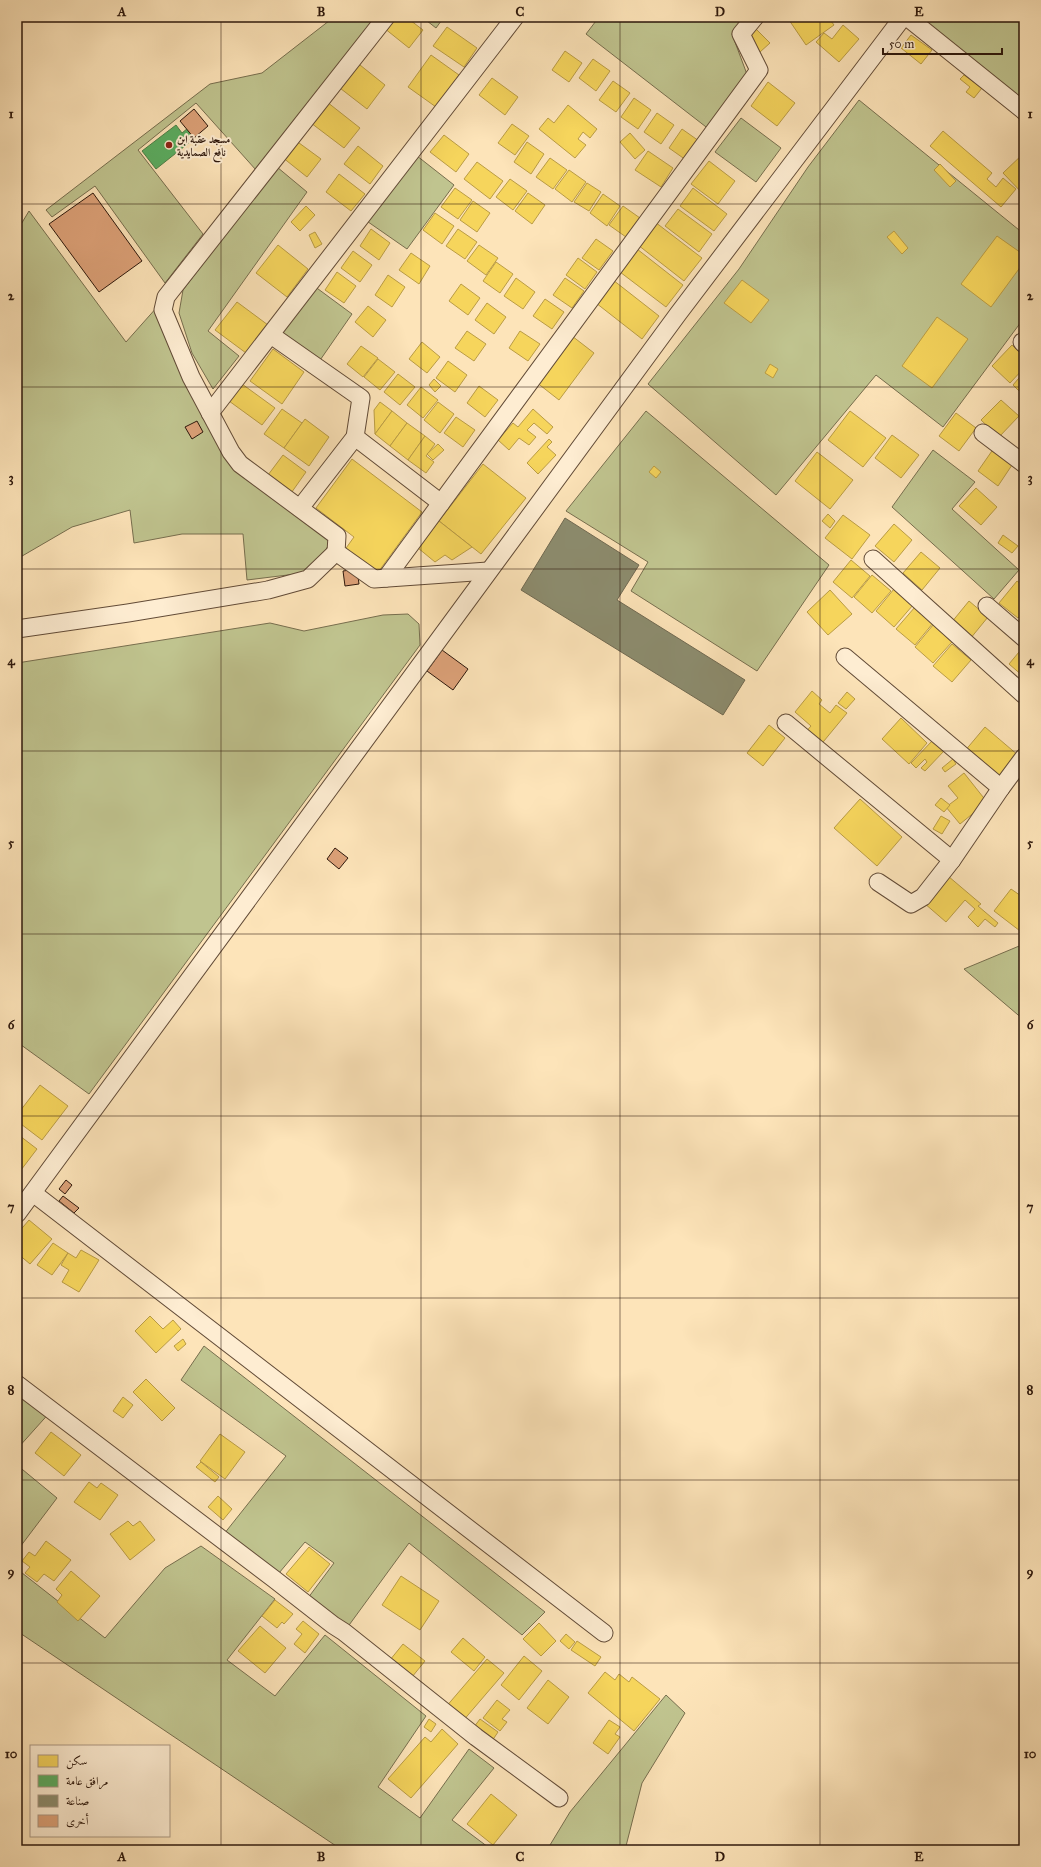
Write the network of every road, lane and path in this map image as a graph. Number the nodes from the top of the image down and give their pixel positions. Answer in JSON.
{"nodes":[{"id":1,"x":386,"y":17,"type":"edge"},
{"id":2,"x":515,"y":17,"type":"edge"},
{"id":3,"x":755,"y":17,"type":"edge"},
{"id":4,"x":903,"y":17,"type":"edge"},
{"id":5,"x":907,"y":17,"type":"edge"},
{"id":6,"x":1024,"y":111,"type":"edge"},
{"id":7,"x":271,"y":335,"type":"junction"},
{"id":8,"x":210,"y":413,"type":"junction"},
{"id":9,"x":983,"y":433,"type":"dead end"},
{"id":10,"x":355,"y":438,"type":"junction"},
{"id":11,"x":1024,"y":464,"type":"edge"},
{"id":12,"x":441,"y":503,"type":"junction"},
{"id":13,"x":300,"y":508,"type":"junction"},
{"id":14,"x":336,"y":552,"type":"junction"},
{"id":15,"x":873,"y":559,"type":"dead end"},
{"id":16,"x":488,"y":571,"type":"junction"},
{"id":17,"x":386,"y":578,"type":"junction"},
{"id":18,"x":987,"y":606,"type":"dead end"},
{"id":19,"x":17,"y":629,"type":"edge"},
{"id":20,"x":1024,"y":638,"type":"edge"},
{"id":21,"x":845,"y":657,"type":"dead end"},
{"id":22,"x":1024,"y":695,"type":"edge"},
{"id":23,"x":786,"y":723,"type":"dead end"},
{"id":24,"x":1024,"y":757,"type":"edge"},
{"id":25,"x":1000,"y":788,"type":"junction"},
{"id":26,"x":952,"y":860,"type":"junction"},
{"id":27,"x":878,"y":882,"type":"dead end"},
{"id":28,"x":33,"y":1193,"type":"junction"},
{"id":29,"x":17,"y":1214,"type":"edge"},
{"id":30,"x":17,"y":1384,"type":"edge"},
{"id":31,"x":604,"y":1632,"type":"dead end"},
{"id":32,"x":559,"y":1798,"type":"dead end"}],
"edges":[{"from":1,"to":8,"type":"street"},
{"from":2,"to":7,"type":"street"},
{"from":3,"to":12,"type":"street"},
{"from":4,"to":16,"type":"street"},
{"from":5,"to":6,"type":"street"},
{"from":7,"to":8,"type":"street"},
{"from":7,"to":10,"type":"street"},
{"from":8,"to":13,"type":"street"},
{"from":9,"to":11,"type":"street"},
{"from":10,"to":12,"type":"street"},
{"from":10,"to":13,"type":"street"},
{"from":12,"to":17,"type":"street"},
{"from":13,"to":14,"type":"street"},
{"from":14,"to":17,"type":"street"},
{"from":14,"to":19,"type":"street"},
{"from":15,"to":22,"type":"street"},
{"from":16,"to":17,"type":"street"},
{"from":16,"to":28,"type":"street"},
{"from":18,"to":20,"type":"street"},
{"from":21,"to":25,"type":"street"},
{"from":23,"to":26,"type":"street"},
{"from":24,"to":25,"type":"street"},
{"from":25,"to":26,"type":"street"},
{"from":26,"to":27,"type":"street"},
{"from":28,"to":29,"type":"street"},
{"from":28,"to":31,"type":"street"},
{"from":30,"to":32,"type":"street"}]}
